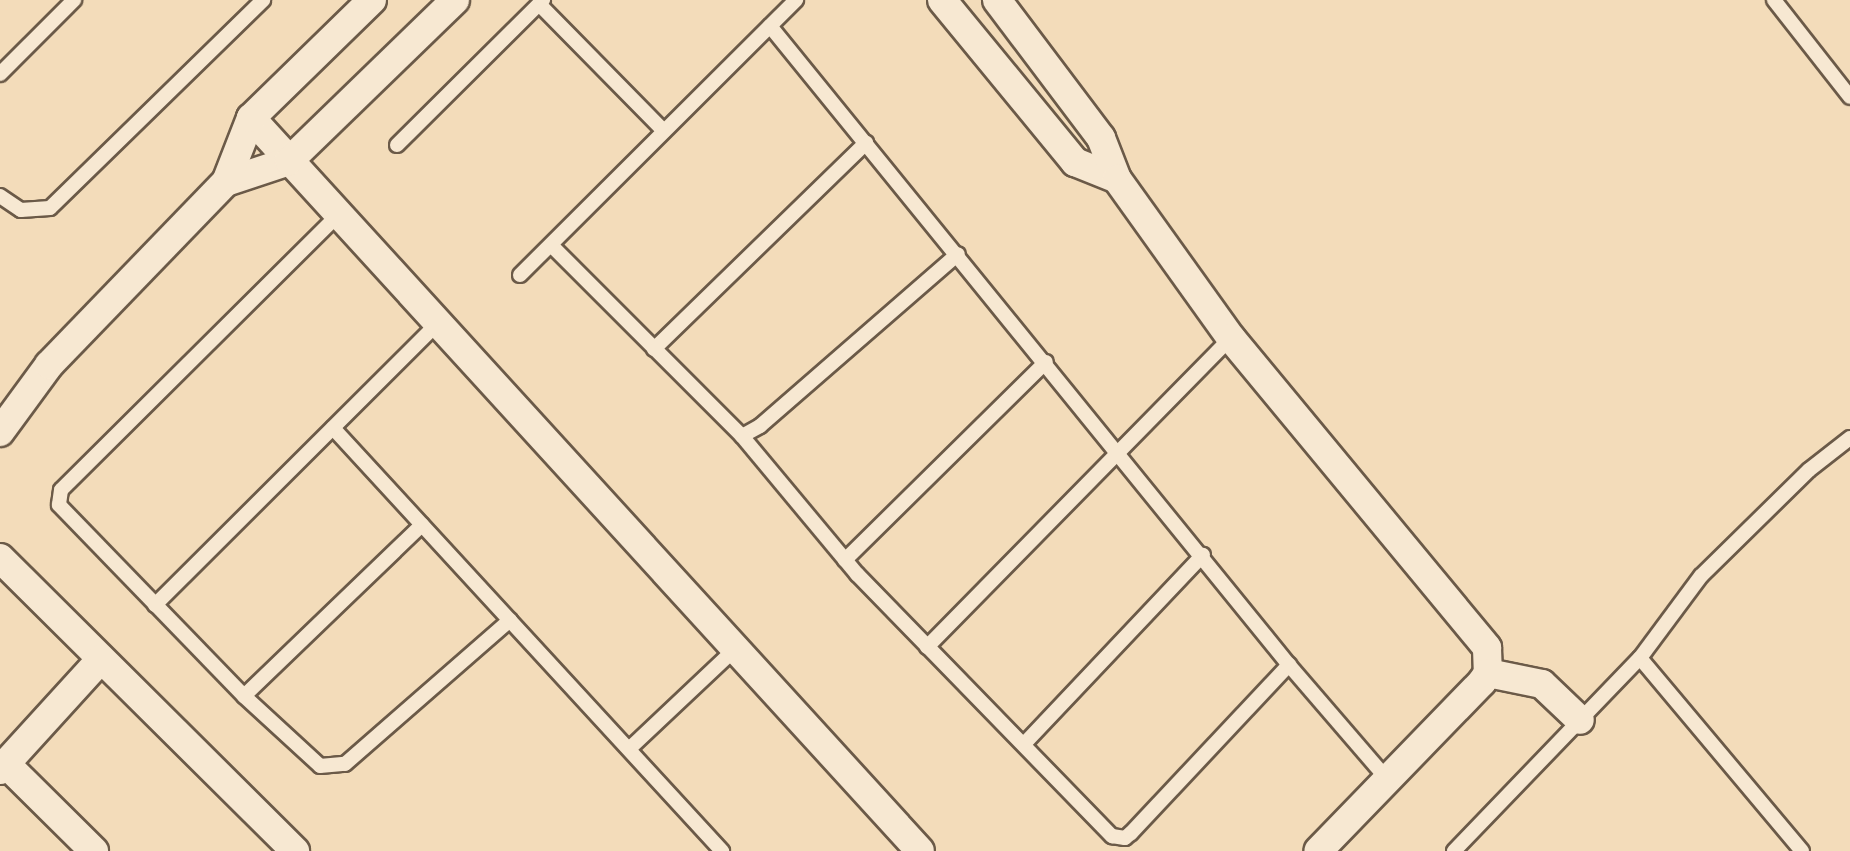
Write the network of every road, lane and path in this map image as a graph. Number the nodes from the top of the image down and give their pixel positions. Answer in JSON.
{"nodes":[{"id":1,"x":74,"y":0,"type":"edge"},
{"id":2,"x":263,"y":0,"type":"edge"},
{"id":3,"x":372,"y":0,"type":"edge"},
{"id":4,"x":455,"y":0,"type":"edge"},
{"id":5,"x":796,"y":0,"type":"edge"},
{"id":6,"x":942,"y":0,"type":"edge"},
{"id":7,"x":997,"y":0,"type":"edge"},
{"id":8,"x":1774,"y":0,"type":"edge"},
{"id":9,"x":541,"y":2,"type":"edge"},
{"id":10,"x":770,"y":26,"type":"junction"},
{"id":11,"x":0,"y":74,"type":"edge"},
{"id":12,"x":1850,"y":97,"type":"edge"},
{"id":13,"x":251,"y":118,"type":"junction"},
{"id":14,"x":664,"y":131,"type":"junction"},
{"id":15,"x":866,"y":143,"type":"junction"},
{"id":16,"x":397,"y":145,"type":"dead end"},
{"id":17,"x":289,"y":161,"type":"junction"},
{"id":18,"x":1117,"y":179,"type":"junction"},
{"id":19,"x":226,"y":182,"type":"junction"},
{"id":20,"x":0,"y":196,"type":"edge"},
{"id":21,"x":338,"y":215,"type":"junction"},
{"id":22,"x":551,"y":245,"type":"junction"},
{"id":23,"x":958,"y":254,"type":"junction"},
{"id":24,"x":520,"y":275,"type":"dead end"},
{"id":25,"x":437,"y":324,"type":"junction"},
{"id":26,"x":1231,"y":338,"type":"junction"},
{"id":27,"x":654,"y":349,"type":"junction"},
{"id":28,"x":1046,"y":362,"type":"junction"},
{"id":29,"x":333,"y":428,"type":"junction"},
{"id":30,"x":0,"y":432,"type":"edge"},
{"id":31,"x":742,"y":436,"type":"junction"},
{"id":32,"x":1850,"y":438,"type":"edge"},
{"id":33,"x":1120,"y":451,"type":"junction"},
{"id":34,"x":422,"y":525,"type":"junction"},
{"id":35,"x":1203,"y":555,"type":"junction"},
{"id":36,"x":0,"y":558,"type":"edge"},
{"id":37,"x":845,"y":560,"type":"junction"},
{"id":38,"x":155,"y":605,"type":"junction"},
{"id":39,"x":510,"y":620,"type":"junction"},
{"id":40,"x":927,"y":647,"type":"junction"},
{"id":41,"x":733,"y":650,"type":"junction"},
{"id":42,"x":1640,"y":658,"type":"junction"},
{"id":43,"x":100,"y":659,"type":"junction"},
{"id":44,"x":1289,"y":665,"type":"junction"},
{"id":45,"x":1488,"y":673,"type":"junction"},
{"id":46,"x":244,"y":696,"type":"junction"},
{"id":47,"x":1580,"y":720,"type":"junction"},
{"id":48,"x":1025,"y":743,"type":"junction"},
{"id":49,"x":629,"y":749,"type":"junction"},
{"id":50,"x":3,"y":767,"type":"edge"},
{"id":51,"x":1387,"y":779,"type":"junction"},
{"id":52,"x":93,"y":851,"type":"edge"},
{"id":53,"x":295,"y":851,"type":"edge"},
{"id":54,"x":722,"y":851,"type":"edge"},
{"id":55,"x":920,"y":851,"type":"edge"},
{"id":56,"x":1318,"y":851,"type":"edge"},
{"id":57,"x":1454,"y":851,"type":"edge"},
{"id":58,"x":1802,"y":851,"type":"edge"}],
"edges":[{"from":1,"to":11,"type":"lane"},
{"from":2,"to":20,"type":"lane"},
{"from":3,"to":13,"type":"street"},
{"from":4,"to":17,"type":"street"},
{"from":5,"to":10,"type":"lane"},
{"from":6,"to":18,"type":"street"},
{"from":7,"to":18,"type":"street"},
{"from":8,"to":12,"type":"lane"},
{"from":9,"to":14,"type":"lane"},
{"from":9,"to":16,"type":"lane"},
{"from":10,"to":14,"type":"lane"},
{"from":10,"to":15,"type":"lane"},
{"from":13,"to":17,"type":"street"},
{"from":13,"to":19,"type":"street"},
{"from":14,"to":22,"type":"lane"},
{"from":15,"to":23,"type":"lane"},
{"from":15,"to":27,"type":"lane"},
{"from":17,"to":19,"type":"street"},
{"from":17,"to":21,"type":"street"},
{"from":18,"to":26,"type":"street"},
{"from":19,"to":30,"type":"street"},
{"from":21,"to":25,"type":"street"},
{"from":21,"to":38,"type":"lane"},
{"from":22,"to":24,"type":"lane"},
{"from":22,"to":27,"type":"lane"},
{"from":23,"to":28,"type":"lane"},
{"from":23,"to":31,"type":"lane"},
{"from":25,"to":29,"type":"lane"},
{"from":25,"to":41,"type":"street"},
{"from":26,"to":33,"type":"lane"},
{"from":26,"to":45,"type":"street"},
{"from":27,"to":31,"type":"lane"},
{"from":28,"to":33,"type":"lane"},
{"from":28,"to":37,"type":"lane"},
{"from":29,"to":34,"type":"lane"},
{"from":29,"to":38,"type":"lane"},
{"from":31,"to":37,"type":"lane"},
{"from":32,"to":42,"type":"lane"},
{"from":33,"to":35,"type":"lane"},
{"from":33,"to":40,"type":"lane"},
{"from":34,"to":39,"type":"lane"},
{"from":34,"to":46,"type":"lane"},
{"from":35,"to":44,"type":"lane"},
{"from":35,"to":48,"type":"lane"},
{"from":36,"to":43,"type":"street"},
{"from":37,"to":40,"type":"lane"},
{"from":38,"to":46,"type":"lane"},
{"from":39,"to":46,"type":"lane"},
{"from":39,"to":49,"type":"lane"},
{"from":40,"to":48,"type":"lane"},
{"from":41,"to":49,"type":"lane"},
{"from":41,"to":55,"type":"street"},
{"from":42,"to":47,"type":"lane"},
{"from":42,"to":58,"type":"lane"},
{"from":43,"to":50,"type":"street"},
{"from":43,"to":53,"type":"street"},
{"from":44,"to":48,"type":"lane"},
{"from":44,"to":51,"type":"lane"},
{"from":45,"to":47,"type":"street"},
{"from":45,"to":51,"type":"street"},
{"from":47,"to":57,"type":"lane"},
{"from":49,"to":54,"type":"lane"},
{"from":50,"to":52,"type":"street"},
{"from":51,"to":56,"type":"street"}]}
